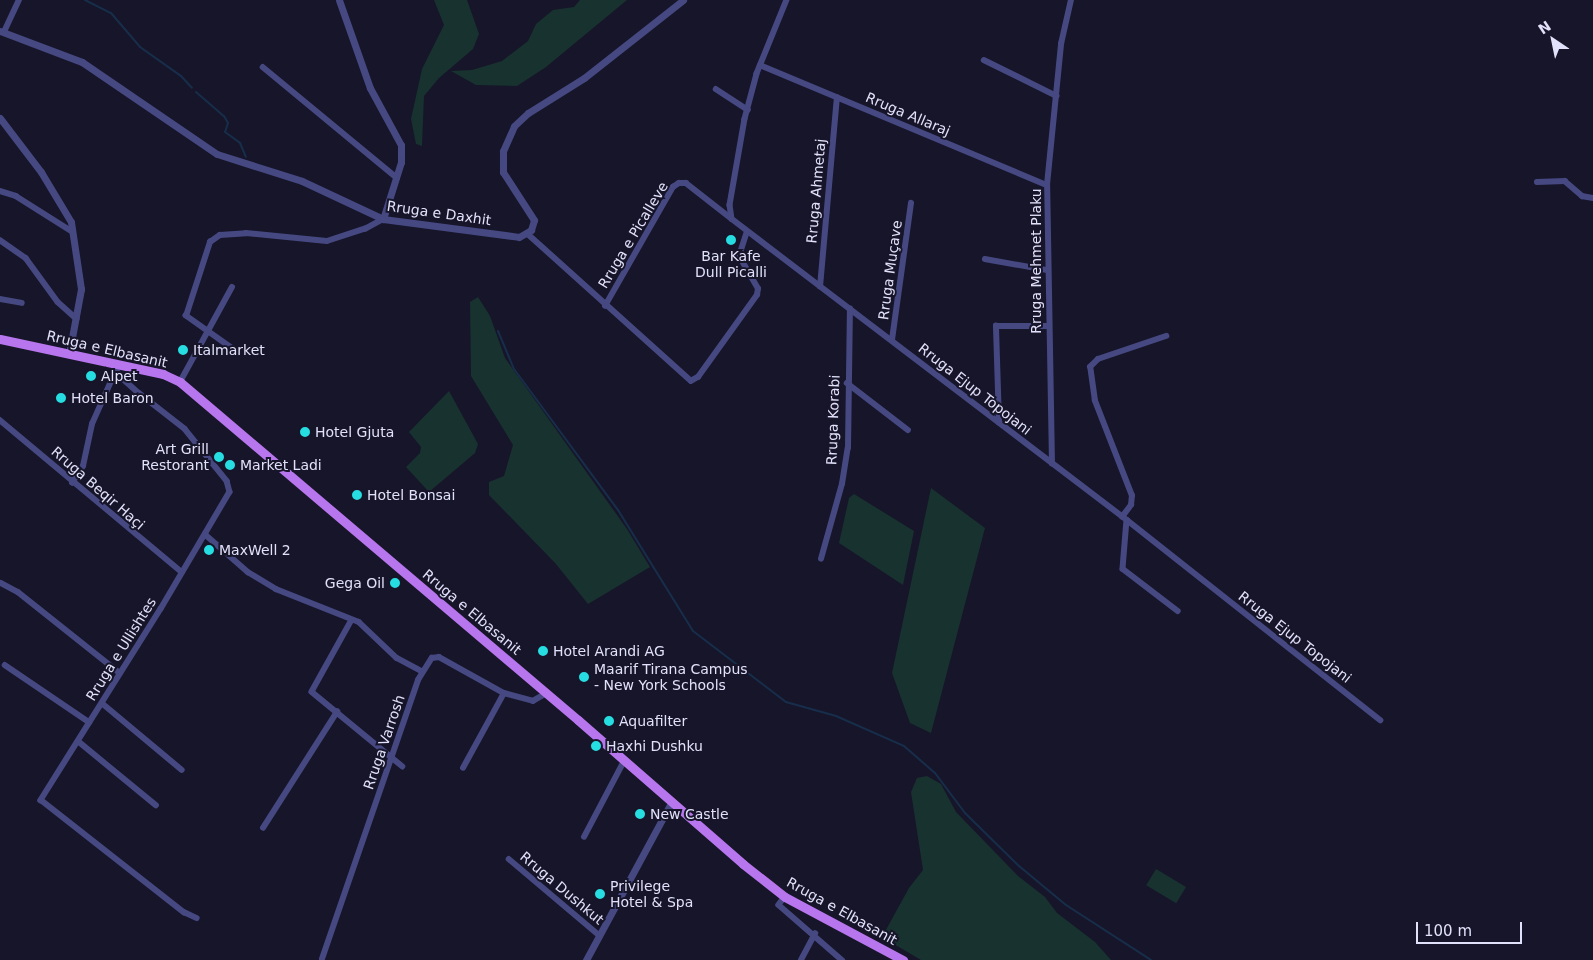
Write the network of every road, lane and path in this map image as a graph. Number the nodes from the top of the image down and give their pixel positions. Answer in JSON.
{"nodes":[{"id":1,"x":19,"y":0,"type":"edge"},
{"id":2,"x":340,"y":0,"type":"edge"},
{"id":3,"x":684,"y":0,"type":"edge"},
{"id":4,"x":787,"y":0,"type":"edge"},
{"id":5,"x":1071,"y":0,"type":"edge"},
{"id":6,"x":2,"y":31,"type":"edge"},
{"id":7,"x":984,"y":60,"type":"dead end"},
{"id":8,"x":760,"y":66,"type":"junction"},
{"id":9,"x":263,"y":67,"type":"dead end"},
{"id":10,"x":716,"y":89,"type":"dead end"},
{"id":11,"x":1057,"y":96,"type":"junction"},
{"id":12,"x":837,"y":98,"type":"junction"},
{"id":13,"x":748,"y":110,"type":"junction"},
{"id":14,"x":0,"y":118,"type":"edge"},
{"id":15,"x":397,"y":178,"type":"junction"},
{"id":16,"x":1537,"y":182,"type":"dead end"},
{"id":17,"x":1047,"y":186,"type":"junction"},
{"id":18,"x":0,"y":190,"type":"edge"},
{"id":19,"x":1593,"y":198,"type":"edge"},
{"id":20,"x":911,"y":203,"type":"dead end"},
{"id":21,"x":384,"y":219,"type":"junction"},
{"id":22,"x":732,"y":219,"type":"junction"},
{"id":23,"x":73,"y":232,"type":"junction"},
{"id":24,"x":747,"y":232,"type":"junction"},
{"id":25,"x":528,"y":234,"type":"junction"},
{"id":26,"x":0,"y":240,"type":"edge"},
{"id":27,"x":985,"y":259,"type":"dead end"},
{"id":28,"x":1047,"y":270,"type":"junction"},
{"id":29,"x":232,"y":287,"type":"dead end"},
{"id":30,"x":820,"y":287,"type":"junction"},
{"id":31,"x":0,"y":299,"type":"edge"},
{"id":32,"x":22,"y":303,"type":"dead end"},
{"id":33,"x":605,"y":306,"type":"junction"},
{"id":34,"x":850,"y":309,"type":"junction"},
{"id":35,"x":77,"y":319,"type":"junction"},
{"id":36,"x":1048,"y":326,"type":"junction"},
{"id":37,"x":208,"y":329,"type":"junction"},
{"id":38,"x":1166,"y":336,"type":"dead end"},
{"id":39,"x":0,"y":339,"type":"edge"},
{"id":40,"x":892,"y":340,"type":"junction"},
{"id":41,"x":234,"y":350,"type":"dead end"},
{"id":42,"x":70,"y":354,"type":"junction"},
{"id":43,"x":115,"y":367,"type":"junction"},
{"id":44,"x":180,"y":382,"type":"junction"},
{"id":45,"x":847,"y":383,"type":"junction"},
{"id":46,"x":0,"y":420,"type":"edge"},
{"id":47,"x":999,"y":423,"type":"junction"},
{"id":48,"x":908,"y":430,"type":"dead end"},
{"id":49,"x":1052,"y":464,"type":"junction"},
{"id":50,"x":72,"y":483,"type":"junction"},
{"id":51,"x":1125,"y":519,"type":"junction"},
{"id":52,"x":206,"y":535,"type":"junction"},
{"id":53,"x":820,"y":559,"type":"dead end"},
{"id":54,"x":182,"y":572,"type":"junction"},
{"id":55,"x":1,"y":583,"type":"dead end"},
{"id":56,"x":1178,"y":610,"type":"dead end"},
{"id":57,"x":352,"y":620,"type":"junction"},
{"id":58,"x":5,"y":665,"type":"dead end"},
{"id":59,"x":421,"y":671,"type":"junction"},
{"id":60,"x":120,"y":673,"type":"junction"},
{"id":61,"x":504,"y":693,"type":"junction"},
{"id":62,"x":547,"y":693,"type":"junction"},
{"id":63,"x":102,"y":703,"type":"junction"},
{"id":64,"x":337,"y":712,"type":"junction"},
{"id":65,"x":1380,"y":720,"type":"dead end"},
{"id":66,"x":90,"y":722,"type":"junction"},
{"id":67,"x":78,"y":741,"type":"junction"},
{"id":68,"x":392,"y":757,"type":"junction"},
{"id":69,"x":624,"y":761,"type":"junction"},
{"id":70,"x":402,"y":766,"type":"dead end"},
{"id":71,"x":463,"y":768,"type":"dead end"},
{"id":72,"x":182,"y":770,"type":"dead end"},
{"id":73,"x":671,"y":803,"type":"junction"},
{"id":74,"x":156,"y":805,"type":"dead end"},
{"id":75,"x":262,"y":828,"type":"dead end"},
{"id":76,"x":584,"y":837,"type":"dead end"},
{"id":77,"x":509,"y":859,"type":"dead end"},
{"id":78,"x":785,"y":897,"type":"junction"},
{"id":79,"x":197,"y":918,"type":"dead end"},
{"id":80,"x":815,"y":934,"type":"junction"},
{"id":81,"x":600,"y":936,"type":"junction"},
{"id":82,"x":322,"y":959,"type":"edge"},
{"id":83,"x":586,"y":960,"type":"edge"},
{"id":84,"x":801,"y":960,"type":"edge"},
{"id":85,"x":842,"y":960,"type":"edge"},
{"id":86,"x":903,"y":960,"type":"edge"}],
"edges":[{"from":1,"to":6,"type":"street"},
{"from":2,"to":15,"type":"street"},
{"from":3,"to":25,"type":"street"},
{"from":4,"to":8,"type":"street"},
{"from":5,"to":11,"type":"street","name":"Rruga Mehmet Plaku"},
{"from":6,"to":21,"type":"street","name":"Rruga e Daxhit"},
{"from":7,"to":11,"type":"street"},
{"from":8,"to":12,"type":"street","name":"Rruga Allaraj"},
{"from":8,"to":13,"type":"street"},
{"from":9,"to":15,"type":"street"},
{"from":10,"to":13,"type":"street"},
{"from":11,"to":17,"type":"street","name":"Rruga Mehmet Plaku"},
{"from":12,"to":17,"type":"street","name":"Rruga Allaraj"},
{"from":12,"to":30,"type":"street","name":"Rruga Ahmetaj"},
{"from":13,"to":22,"type":"street"},
{"from":14,"to":23,"type":"street"},
{"from":15,"to":21,"type":"street"},
{"from":16,"to":19,"type":"street"},
{"from":17,"to":28,"type":"street","name":"Rruga Mehmet Plaku"},
{"from":18,"to":23,"type":"street"},
{"from":20,"to":40,"type":"street","name":"Rruga Muçave"},
{"from":21,"to":25,"type":"street","name":"Rruga e Daxhit"},
{"from":21,"to":37,"type":"street"},
{"from":22,"to":24,"type":"street","name":"Rruga Ejup Topojani"},
{"from":22,"to":33,"type":"street","name":"Rruga e Picalleve"},
{"from":23,"to":35,"type":"street"},
{"from":24,"to":30,"type":"street","name":"Rruga Ejup Topojani"},
{"from":24,"to":33,"type":"street","name":"Rruga e Picalleve"},
{"from":25,"to":33,"type":"street","name":"Rruga e Picalleve"},
{"from":26,"to":35,"type":"street"},
{"from":27,"to":28,"type":"street"},
{"from":28,"to":36,"type":"street","name":"Rruga Mehmet Plaku"},
{"from":29,"to":37,"type":"street"},
{"from":30,"to":34,"type":"street","name":"Rruga Ejup Topojani"},
{"from":31,"to":32,"type":"street"},
{"from":34,"to":40,"type":"street","name":"Rruga Ejup Topojani"},
{"from":34,"to":45,"type":"street","name":"Rruga Korabi"},
{"from":35,"to":42,"type":"street"},
{"from":36,"to":47,"type":"street"},
{"from":36,"to":49,"type":"street","name":"Rruga Mehmet Plaku"},
{"from":37,"to":41,"type":"street"},
{"from":37,"to":44,"type":"street"},
{"from":38,"to":51,"type":"street"},
{"from":39,"to":42,"type":"main road","name":"Rruga e Elbasanit"},
{"from":40,"to":47,"type":"street","name":"Rruga Ejup Topojani"},
{"from":42,"to":43,"type":"main road","name":"Rruga e Elbasanit"},
{"from":43,"to":44,"type":"main road","name":"Rruga e Elbasanit"},
{"from":43,"to":50,"type":"street"},
{"from":43,"to":52,"type":"street","name":"Rruga e Ullishtes"},
{"from":44,"to":62,"type":"main road","name":"Rruga e Elbasanit"},
{"from":45,"to":48,"type":"street"},
{"from":45,"to":53,"type":"street","name":"Rruga Korabi"},
{"from":46,"to":50,"type":"street","name":"Rruga Beqir Haçi"},
{"from":47,"to":49,"type":"street","name":"Rruga Ejup Topojani"},
{"from":49,"to":51,"type":"street","name":"Rruga Ejup Topojani"},
{"from":50,"to":54,"type":"street","name":"Rruga Beqir Haçi"},
{"from":51,"to":56,"type":"street"},
{"from":51,"to":65,"type":"street","name":"Rruga Ejup Topojani"},
{"from":52,"to":54,"type":"street","name":"Rruga e Ullishtes"},
{"from":52,"to":57,"type":"street"},
{"from":54,"to":60,"type":"street","name":"Rruga e Ullishtes"},
{"from":55,"to":60,"type":"street"},
{"from":57,"to":59,"type":"street"},
{"from":57,"to":64,"type":"street"},
{"from":58,"to":66,"type":"street"},
{"from":59,"to":61,"type":"street"},
{"from":59,"to":68,"type":"street","name":"Rruga Varrosh"},
{"from":60,"to":63,"type":"street","name":"Rruga e Ullishtes"},
{"from":61,"to":62,"type":"street"},
{"from":61,"to":71,"type":"street"},
{"from":62,"to":69,"type":"main road","name":"Rruga e Elbasanit"},
{"from":63,"to":66,"type":"street","name":"Rruga e Ullishtes"},
{"from":63,"to":72,"type":"street"},
{"from":64,"to":68,"type":"street"},
{"from":64,"to":75,"type":"street"},
{"from":66,"to":67,"type":"street","name":"Rruga e Ullishtes"},
{"from":67,"to":74,"type":"street"},
{"from":67,"to":79,"type":"street","name":"Rruga e Ullishtes"},
{"from":68,"to":70,"type":"street"},
{"from":68,"to":82,"type":"street","name":"Rruga Varrosh"},
{"from":69,"to":73,"type":"main road","name":"Rruga e Elbasanit"},
{"from":69,"to":76,"type":"street"},
{"from":73,"to":78,"type":"main road","name":"Rruga e Elbasanit"},
{"from":73,"to":81,"type":"street"},
{"from":77,"to":81,"type":"street","name":"Rruga Dushkut"},
{"from":78,"to":80,"type":"street"},
{"from":78,"to":86,"type":"main road","name":"Rruga e Elbasanit"},
{"from":80,"to":84,"type":"street"},
{"from":80,"to":85,"type":"street"},
{"from":81,"to":83,"type":"street"}]}
